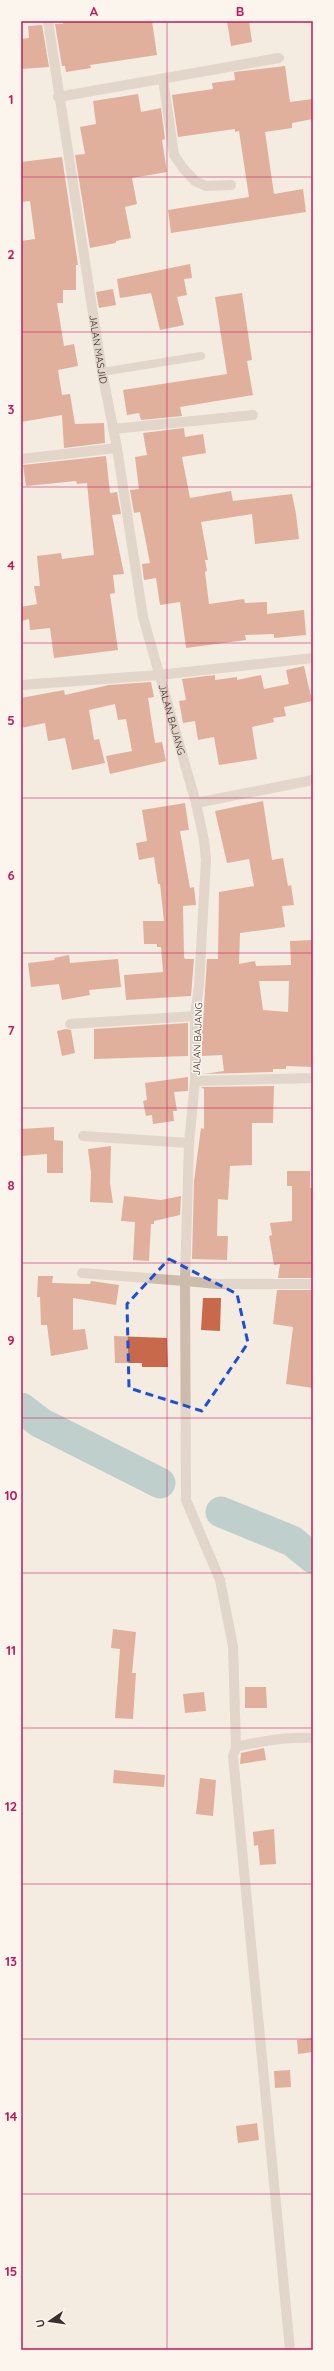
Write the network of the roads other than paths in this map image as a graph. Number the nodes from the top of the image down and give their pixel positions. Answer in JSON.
{"nodes":[{"id":1,"x":48,"y":21,"type":"edge"},
{"id":2,"x":279,"y":58,"type":"dead end"},
{"id":3,"x":162,"y":79,"type":"junction"},
{"id":4,"x":58,"y":97,"type":"junction"},
{"id":5,"x":230,"y":185,"type":"dead end"},
{"id":6,"x":201,"y":356,"type":"dead end"},
{"id":7,"x":102,"y":372,"type":"junction"},
{"id":8,"x":253,"y":415,"type":"dead end"},
{"id":9,"x":113,"y":429,"type":"junction"},
{"id":10,"x":117,"y":448,"type":"junction"},
{"id":11,"x":21,"y":459,"type":"edge"},
{"id":12,"x":313,"y":658,"type":"edge"},
{"id":13,"x":159,"y":675,"type":"junction"},
{"id":14,"x":21,"y":685,"type":"edge"},
{"id":15,"x":313,"y":780,"type":"edge"},
{"id":16,"x":196,"y":803,"type":"junction"},
{"id":17,"x":195,"y":1016,"type":"junction"},
{"id":18,"x":70,"y":1024,"type":"dead end"},
{"id":19,"x":313,"y":1078,"type":"edge"},
{"id":20,"x":195,"y":1081,"type":"junction"},
{"id":21,"x":82,"y":1136,"type":"dead end"},
{"id":22,"x":189,"y":1144,"type":"junction"},
{"id":23,"x":82,"y":1273,"type":"dead end"},
{"id":24,"x":186,"y":1281,"type":"junction"},
{"id":25,"x":313,"y":1284,"type":"edge"},
{"id":26,"x":313,"y":1738,"type":"edge"},
{"id":27,"x":236,"y":1747,"type":"junction"},
{"id":28,"x":290,"y":2350,"type":"edge"}],
"edges":[{"from":1,"to":4,"type":"street","name":"JALAN MASJID"},
{"from":2,"to":3,"type":"street"},
{"from":3,"to":4,"type":"street"},
{"from":3,"to":5,"type":"street"},
{"from":4,"to":7,"type":"street","name":"JALAN MASJID"},
{"from":6,"to":7,"type":"lane"},
{"from":7,"to":9,"type":"street","name":"JALAN MASJID"},
{"from":8,"to":9,"type":"street"},
{"from":9,"to":10,"type":"street","name":"JALAN MASJID"},
{"from":10,"to":11,"type":"street"},
{"from":10,"to":13,"type":"street","name":"JALAN MASJID"},
{"from":12,"to":13,"type":"street"},
{"from":13,"to":14,"type":"street"},
{"from":13,"to":16,"type":"street","name":"JALAN BAJANG"},
{"from":15,"to":16,"type":"street"},
{"from":16,"to":17,"type":"street","name":"JALAN BAJANG"},
{"from":17,"to":18,"type":"street"},
{"from":17,"to":20,"type":"street","name":"JALAN BAJANG"},
{"from":19,"to":20,"type":"street"},
{"from":20,"to":22,"type":"street","name":"JALAN BAJANG"},
{"from":21,"to":22,"type":"street"},
{"from":22,"to":24,"type":"street","name":"JALAN BAJANG"},
{"from":23,"to":24,"type":"street"},
{"from":24,"to":25,"type":"street"},
{"from":24,"to":27,"type":"street","name":"JALAN BAJANG"},
{"from":26,"to":27,"type":"street"},
{"from":27,"to":28,"type":"street","name":"JALAN BAJANG"}]}
